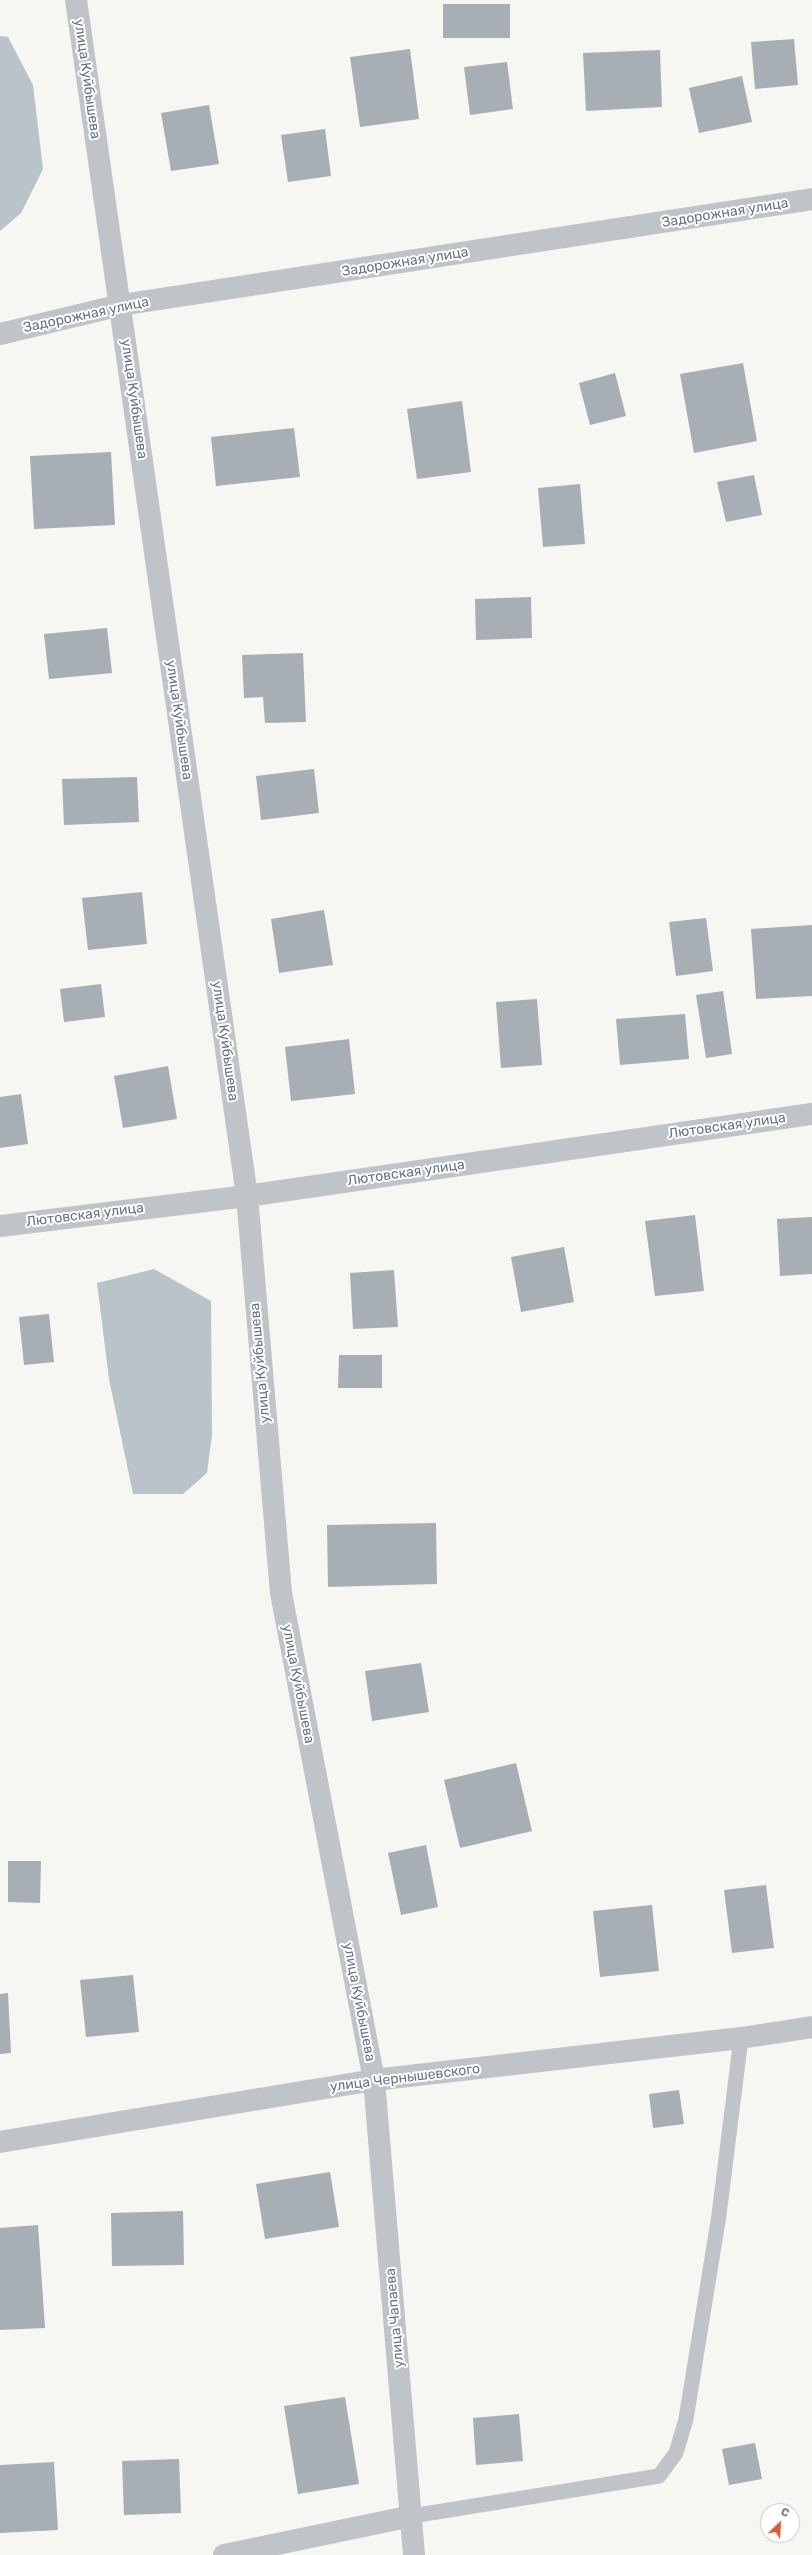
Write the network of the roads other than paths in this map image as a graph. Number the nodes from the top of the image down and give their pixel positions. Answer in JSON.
{"nodes":[{"id":1,"x":76,"y":0,"type":"edge"},
{"id":2,"x":812,"y":199,"type":"edge"},
{"id":3,"x":121,"y":305,"type":"junction"},
{"id":4,"x":0,"y":334,"type":"edge"},
{"id":5,"x":812,"y":1114,"type":"edge"},
{"id":6,"x":247,"y":1196,"type":"junction"},
{"id":7,"x":0,"y":1226,"type":"edge"},
{"id":8,"x":812,"y":2027,"type":"edge"},
{"id":9,"x":741,"y":2038,"type":"junction"},
{"id":10,"x":374,"y":2080,"type":"junction"},
{"id":11,"x":0,"y":2142,"type":"edge"},
{"id":12,"x":412,"y":2516,"type":"junction"},
{"id":13,"x":224,"y":2555,"type":"edge"},
{"id":14,"x":414,"y":2555,"type":"edge"}],
"edges":[{"from":1,"to":3,"type":"street","name":"улица Куйбышева"},
{"from":2,"to":3,"type":"street","name":"Задорожная улица"},
{"from":3,"to":4,"type":"street","name":"Задорожная улица"},
{"from":3,"to":6,"type":"street","name":"улица Куйбышева"},
{"from":5,"to":6,"type":"street","name":"Лютовская улица"},
{"from":6,"to":7,"type":"street","name":"Лютовская улица"},
{"from":6,"to":10,"type":"street","name":"улица Куйбышева"},
{"from":8,"to":9,"type":"street","name":"улица Чернышевского"},
{"from":9,"to":10,"type":"street","name":"улица Чернышевского"},
{"from":9,"to":12,"type":"lane"},
{"from":10,"to":11,"type":"street","name":"улица Чернышевского"},
{"from":10,"to":12,"type":"street","name":"улица Чапаева"},
{"from":12,"to":13,"type":"street"},
{"from":12,"to":14,"type":"street","name":"улица Чапаева"}]}
